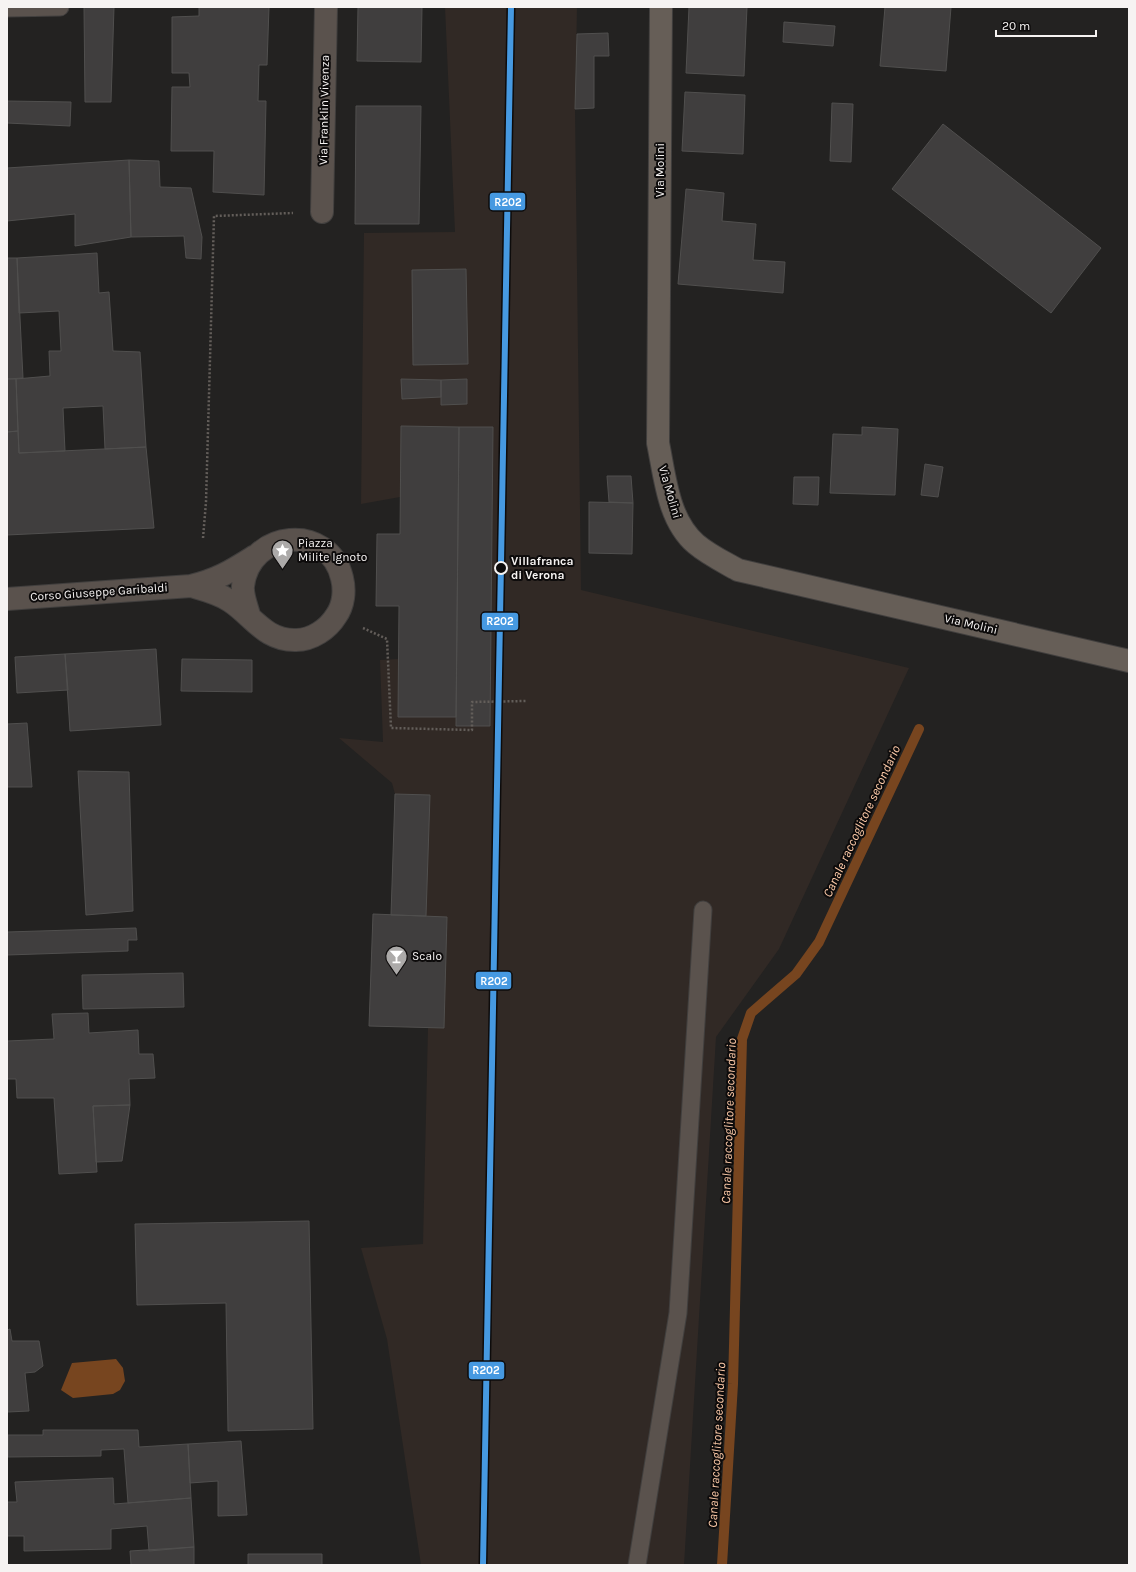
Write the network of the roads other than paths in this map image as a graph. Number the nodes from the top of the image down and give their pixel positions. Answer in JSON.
{"nodes":[{"id":1,"x":60,"y":7,"type":"edge"},
{"id":2,"x":326,"y":7,"type":"edge"},
{"id":3,"x":661,"y":7,"type":"edge"},
{"id":4,"x":7,"y":8,"type":"edge"},
{"id":5,"x":322,"y":212,"type":"road end"},
{"id":6,"x":258,"y":554,"type":"junction"},
{"id":7,"x":191,"y":586,"type":"junction"},
{"id":8,"x":7,"y":599,"type":"edge"},
{"id":9,"x":249,"y":615,"type":"junction"},
{"id":10,"x":1129,"y":661,"type":"edge"},
{"id":11,"x":703,"y":910,"type":"dead end"},
{"id":12,"x":637,"y":1565,"type":"edge"}],
"edges":[{"from":1,"to":4,"type":"lane"},
{"from":2,"to":5,"type":"street","name":"Via Franklin Vivenza"},
{"from":3,"to":10,"type":"main road","name":"Via Molini"},
{"from":6,"to":7,"type":"street"},
{"from":6,"to":9,"type":"street"},
{"from":6,"to":9,"type":"street"},
{"from":7,"to":8,"type":"street","name":"Corso Giuseppe Garibaldi"},
{"from":7,"to":9,"type":"street"},
{"from":11,"to":12,"type":"lane"}]}
